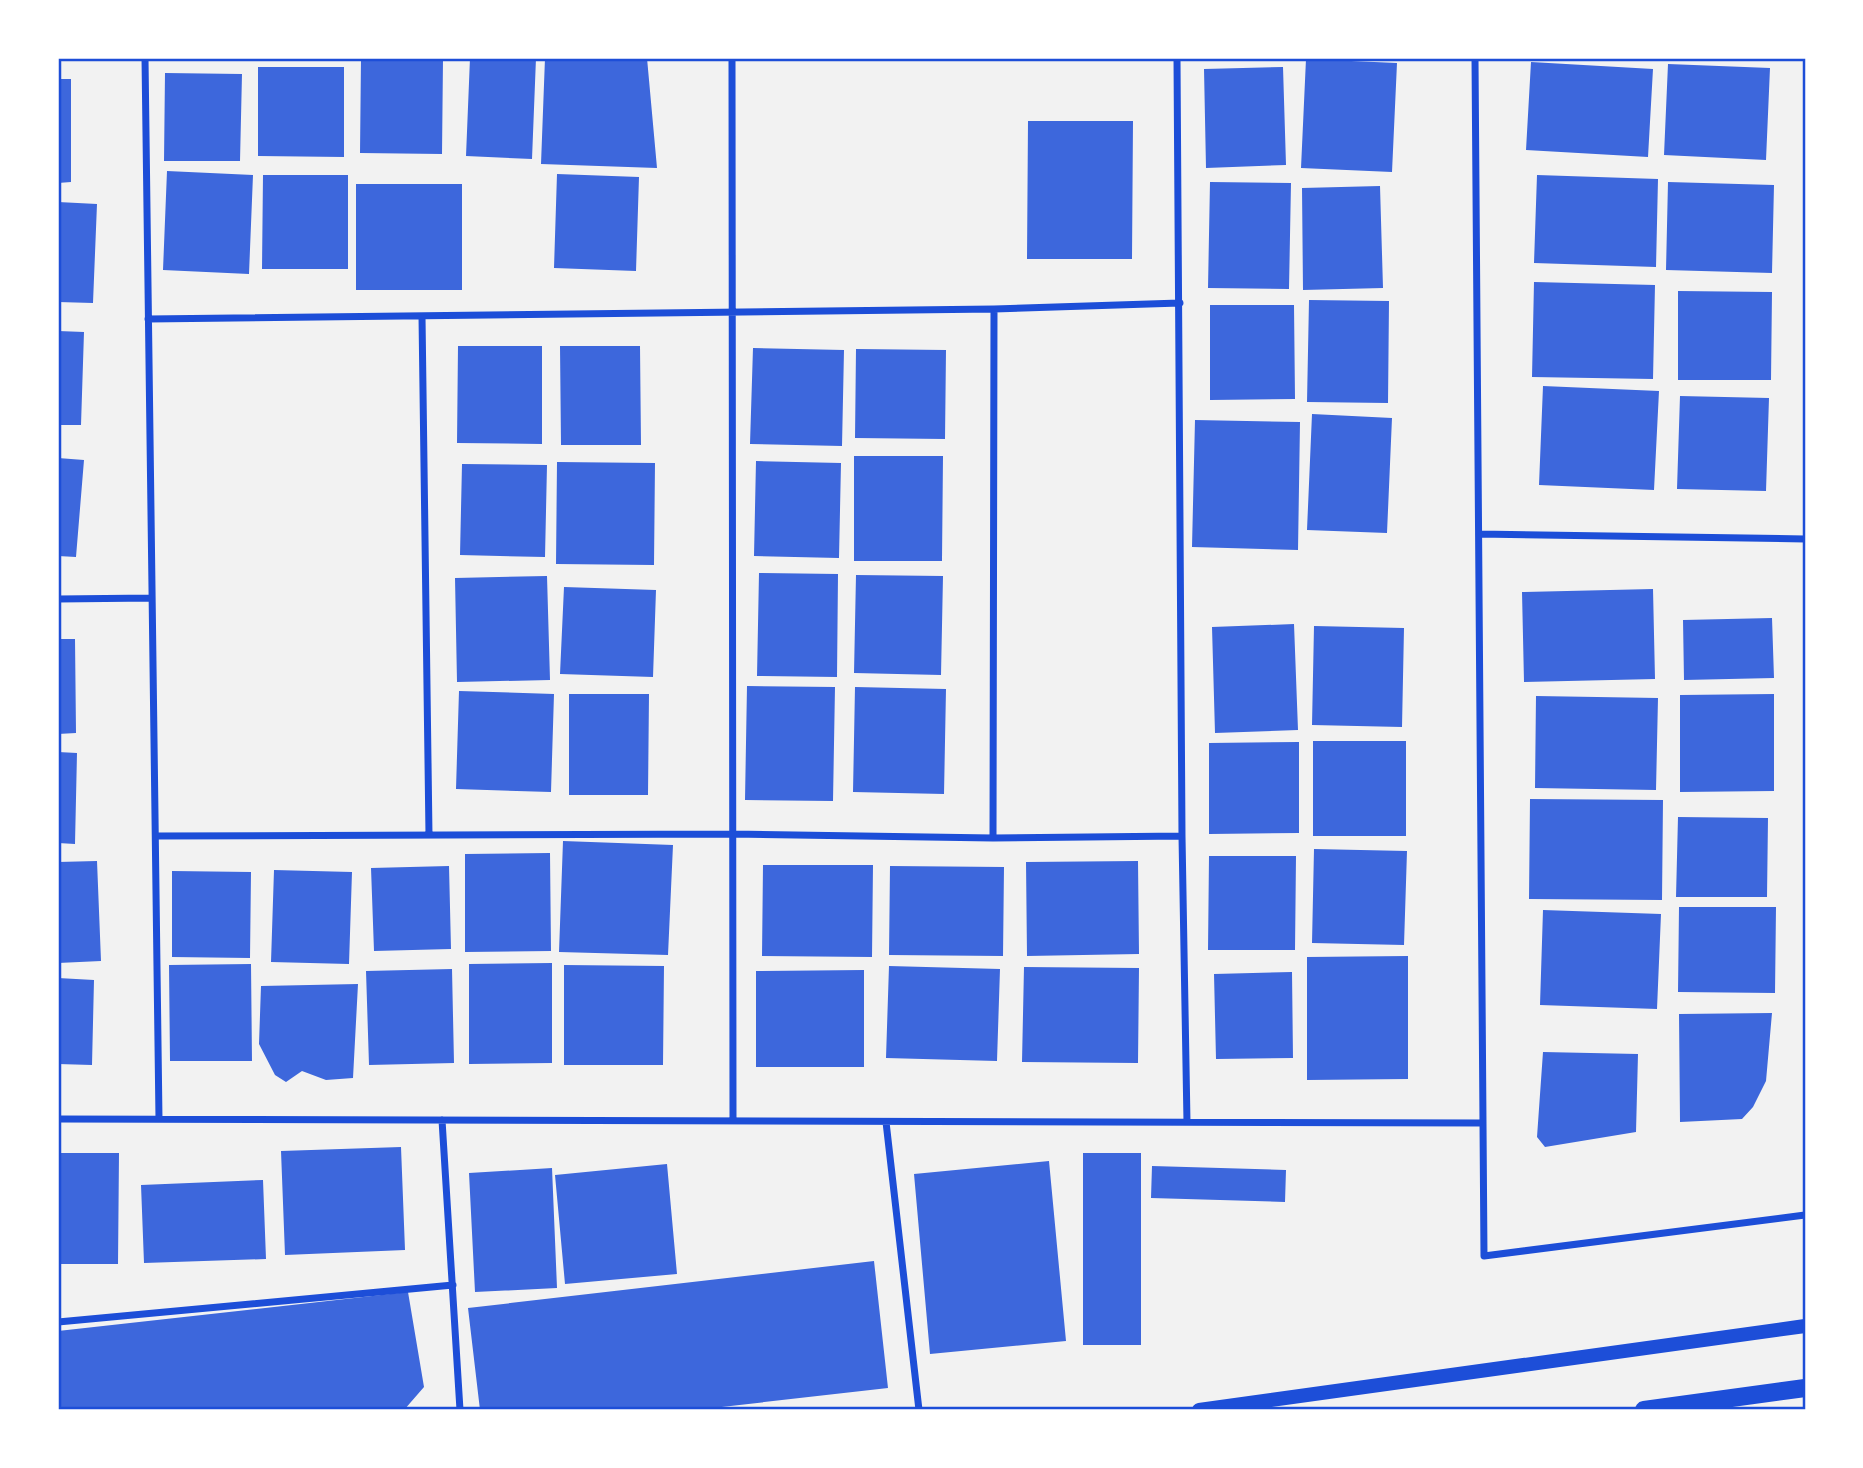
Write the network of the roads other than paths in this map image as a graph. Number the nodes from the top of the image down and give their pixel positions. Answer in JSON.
{"nodes":[{"id":1,"x":145,"y":58,"type":"edge"},
{"id":2,"x":732,"y":58,"type":"edge"},
{"id":3,"x":1177,"y":58,"type":"edge"},
{"id":4,"x":1475,"y":58,"type":"edge"},
{"id":5,"x":1180,"y":303,"type":"junction"},
{"id":6,"x":994,"y":309,"type":"junction"},
{"id":7,"x":732,"y":312,"type":"junction"},
{"id":8,"x":422,"y":316,"type":"junction"},
{"id":9,"x":148,"y":319,"type":"junction"},
{"id":10,"x":1479,"y":534,"type":"junction"},
{"id":11,"x":1805,"y":538,"type":"edge"},
{"id":12,"x":152,"y":598,"type":"junction"},
{"id":13,"x":58,"y":599,"type":"edge"},
{"id":14,"x":733,"y":834,"type":"junction"},
{"id":15,"x":429,"y":835,"type":"junction"},
{"id":16,"x":156,"y":836,"type":"junction"},
{"id":17,"x":1182,"y":836,"type":"junction"},
{"id":18,"x":993,"y":838,"type":"junction"},
{"id":19,"x":58,"y":1119,"type":"edge"},
{"id":20,"x":159,"y":1119,"type":"junction"},
{"id":21,"x":442,"y":1120,"type":"junction"},
{"id":22,"x":733,"y":1121,"type":"junction"},
{"id":23,"x":886,"y":1122,"type":"junction"},
{"id":24,"x":1187,"y":1122,"type":"junction"},
{"id":25,"x":1483,"y":1123,"type":"junction"},
{"id":26,"x":1805,"y":1215,"type":"edge"},
{"id":27,"x":453,"y":1285,"type":"junction"},
{"id":28,"x":58,"y":1322,"type":"edge"},
{"id":29,"x":1805,"y":1326,"type":"edge"},
{"id":30,"x":1805,"y":1388,"type":"edge"},
{"id":31,"x":460,"y":1410,"type":"edge"},
{"id":32,"x":919,"y":1410,"type":"edge"},
{"id":33,"x":1199,"y":1410,"type":"edge"},
{"id":34,"x":1644,"y":1410,"type":"edge"}],
"edges":[{"from":1,"to":9,"type":"street"},
{"from":2,"to":7,"type":"street"},
{"from":3,"to":5,"type":"street"},
{"from":4,"to":10,"type":"street"},
{"from":5,"to":6,"type":"street"},
{"from":5,"to":17,"type":"street"},
{"from":6,"to":7,"type":"street"},
{"from":6,"to":18,"type":"street"},
{"from":7,"to":8,"type":"street"},
{"from":7,"to":14,"type":"street"},
{"from":8,"to":9,"type":"street"},
{"from":8,"to":15,"type":"street"},
{"from":9,"to":12,"type":"street"},
{"from":10,"to":11,"type":"street"},
{"from":10,"to":25,"type":"street"},
{"from":12,"to":13,"type":"street"},
{"from":12,"to":16,"type":"street"},
{"from":14,"to":15,"type":"street"},
{"from":14,"to":18,"type":"street"},
{"from":14,"to":22,"type":"street"},
{"from":15,"to":16,"type":"street"},
{"from":16,"to":20,"type":"street"},
{"from":17,"to":18,"type":"street"},
{"from":17,"to":24,"type":"street"},
{"from":19,"to":20,"type":"street"},
{"from":20,"to":21,"type":"street"},
{"from":21,"to":22,"type":"street"},
{"from":21,"to":27,"type":"street"},
{"from":22,"to":23,"type":"street"},
{"from":23,"to":24,"type":"street"},
{"from":23,"to":32,"type":"street"},
{"from":24,"to":25,"type":"street"},
{"from":25,"to":26,"type":"street"},
{"from":27,"to":28,"type":"street"},
{"from":27,"to":31,"type":"street"},
{"from":29,"to":33,"type":"main road"},
{"from":30,"to":34,"type":"main road"}]}
